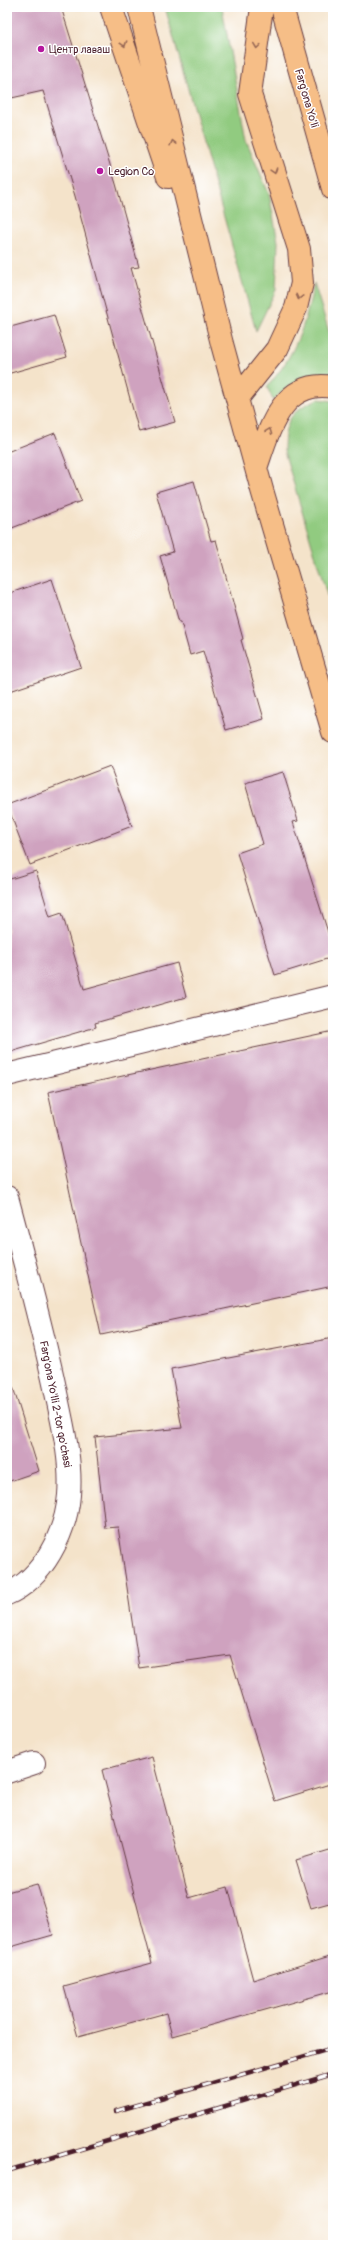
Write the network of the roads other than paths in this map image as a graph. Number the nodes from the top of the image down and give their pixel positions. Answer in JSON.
{"nodes":[{"id":1,"x":111,"y":7,"type":"edge"},
{"id":2,"x":139,"y":7,"type":"edge"},
{"id":3,"x":262,"y":7,"type":"edge"},
{"id":4,"x":282,"y":7,"type":"edge"},
{"id":5,"x":333,"y":189,"type":"edge"},
{"id":6,"x":222,"y":344,"type":"junction"},
{"id":7,"x":333,"y":387,"type":"edge"},
{"id":8,"x":237,"y":399,"type":"junction"},
{"id":9,"x":256,"y":468,"type":"junction"},
{"id":10,"x":333,"y":732,"type":"edge"},
{"id":11,"x":333,"y":996,"type":"edge"},
{"id":12,"x":7,"y":1075,"type":"edge"},
{"id":13,"x":7,"y":1196,"type":"edge"},
{"id":14,"x":7,"y":1594,"type":"edge"},
{"id":15,"x":34,"y":1763,"type":"dead end"},
{"id":16,"x":7,"y":1772,"type":"edge"}],
"edges":[{"from":1,"to":6,"type":"main road","one_way":true},
{"from":6,"to":2,"type":"main road","one_way":true},
{"from":3,"to":8,"type":"main road","one_way":true},
{"from":4,"to":5,"type":"main road","name":"Farg'ona Yo'li"},
{"from":6,"to":8,"type":"main road"},
{"from":9,"to":7,"type":"main road","one_way":true},
{"from":8,"to":9,"type":"main road"},
{"from":9,"to":10,"type":"main road"},
{"from":11,"to":12,"type":"street"},
{"from":13,"to":14,"type":"street","name":"Farg'ona Yo'lli 2-tor qo'chasi"},
{"from":15,"to":16,"type":"street"}]}
